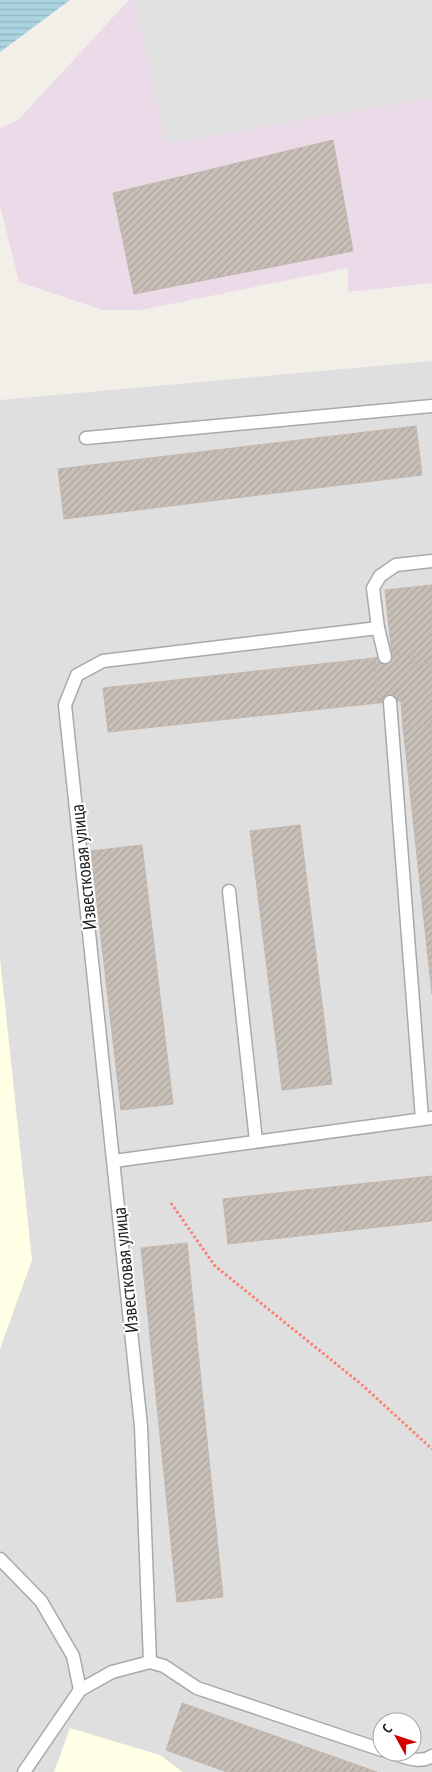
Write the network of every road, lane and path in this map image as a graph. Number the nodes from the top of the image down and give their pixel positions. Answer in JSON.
{"nodes":[{"id":1,"x":432,"y":406,"type":"edge"},
{"id":2,"x":86,"y":438,"type":"dead end"},
{"id":3,"x":432,"y":561,"type":"edge"},
{"id":4,"x":378,"y":628,"type":"junction"},
{"id":5,"x":385,"y":657,"type":"dead end"},
{"id":6,"x":390,"y":702,"type":"dead end"},
{"id":7,"x":228,"y":891,"type":"dead end"},
{"id":8,"x":427,"y":1118,"type":"edge"},
{"id":9,"x":256,"y":1141,"type":"junction"},
{"id":10,"x":114,"y":1161,"type":"junction"},
{"id":11,"x":171,"y":1203,"type":"dead end"},
{"id":12,"x":432,"y":1449,"type":"edge"},
{"id":13,"x":0,"y":1559,"type":"edge"},
{"id":14,"x":150,"y":1662,"type":"junction"},
{"id":15,"x":80,"y":1690,"type":"junction"},
{"id":16,"x":372,"y":1747,"type":"edge"},
{"id":17,"x":24,"y":1772,"type":"edge"}],
"edges":[{"from":1,"to":2,"type":"lane"},
{"from":3,"to":4,"type":"lane"},
{"from":4,"to":5,"type":"lane"},
{"from":4,"to":10,"type":"lane","name":"Известковая улица"},
{"from":6,"to":8,"type":"lane"},
{"from":7,"to":9,"type":"lane"},
{"from":8,"to":9,"type":"lane"},
{"from":9,"to":10,"type":"lane"},
{"from":10,"to":14,"type":"lane","name":"Известковая улица"},
{"from":11,"to":12,"type":"path"},
{"from":13,"to":15,"type":"lane"},
{"from":14,"to":15,"type":"lane"},
{"from":14,"to":16,"type":"lane"},
{"from":15,"to":17,"type":"lane"}]}
